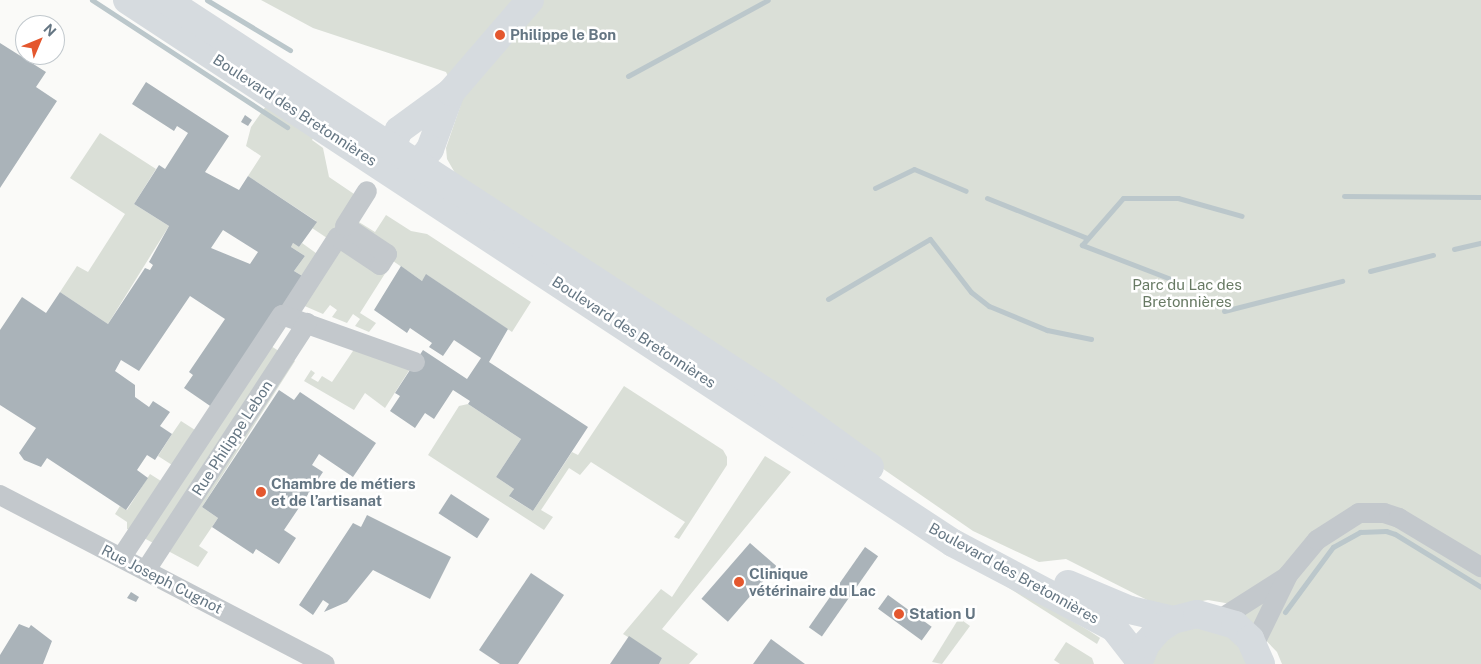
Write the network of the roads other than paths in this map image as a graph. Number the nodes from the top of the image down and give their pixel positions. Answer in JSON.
{"nodes":[{"id":1,"x":127,"y":0,"type":"edge"},
{"id":2,"x":166,"y":0,"type":"edge"},
{"id":3,"x":530,"y":0,"type":"edge"},
{"id":4,"x":452,"y":92,"type":"junction"},
{"id":5,"x":393,"y":160,"type":"junction"},
{"id":6,"x":418,"y":164,"type":"junction"},
{"id":7,"x":368,"y":191,"type":"dead end"},
{"id":8,"x":287,"y":316,"type":"junction"},
{"id":9,"x":307,"y":323,"type":"junction"},
{"id":10,"x":415,"y":362,"type":"dead end"},
{"id":11,"x":0,"y":494,"type":"edge"},
{"id":12,"x":121,"y":558,"type":"junction"},
{"id":13,"x":1481,"y":567,"type":"edge"},
{"id":14,"x":146,"y":570,"type":"junction"},
{"id":15,"x":1288,"y":575,"type":"junction"},
{"id":16,"x":1222,"y":618,"type":"junction"},
{"id":17,"x":1173,"y":620,"type":"junction"},
{"id":18,"x":1258,"y":655,"type":"edge"},
{"id":19,"x":1138,"y":662,"type":"edge"},
{"id":20,"x":325,"y":664,"type":"edge"}],
"edges":[{"from":1,"to":5,"type":"main road","name":"Boulevard des Bretonnières"},
{"from":2,"to":5,"type":"main road","name":"Boulevard des Bretonnières"},
{"from":3,"to":4,"type":"main road"},
{"from":4,"to":5,"type":"main road"},
{"from":4,"to":6,"type":"main road"},
{"from":5,"to":6,"type":"main road"},
{"from":5,"to":19,"type":"main road","name":"Boulevard des Bretonnières"},
{"from":6,"to":17,"type":"main road","name":"Boulevard des Bretonnières"},
{"from":7,"to":8,"type":"street","name":"Rue Philippe Lebon"},
{"from":8,"to":9,"type":"street"},
{"from":8,"to":12,"type":"street","name":"Rue Philippe Lebon"},
{"from":9,"to":10,"type":"street"},
{"from":9,"to":14,"type":"street","name":"Rue Philippe Lebon"},
{"from":11,"to":12,"type":"street","name":"Rue Joseph Cugnot"},
{"from":12,"to":14,"type":"street","name":"Rue Joseph Cugnot"},
{"from":13,"to":15,"type":"street"},
{"from":14,"to":20,"type":"street","name":"Rue Joseph Cugnot"},
{"from":15,"to":16,"type":"street"},
{"from":15,"to":18,"type":"street"},
{"from":16,"to":17,"type":"main road"},
{"from":16,"to":18,"type":"main road"},
{"from":17,"to":19,"type":"main road"}]}
